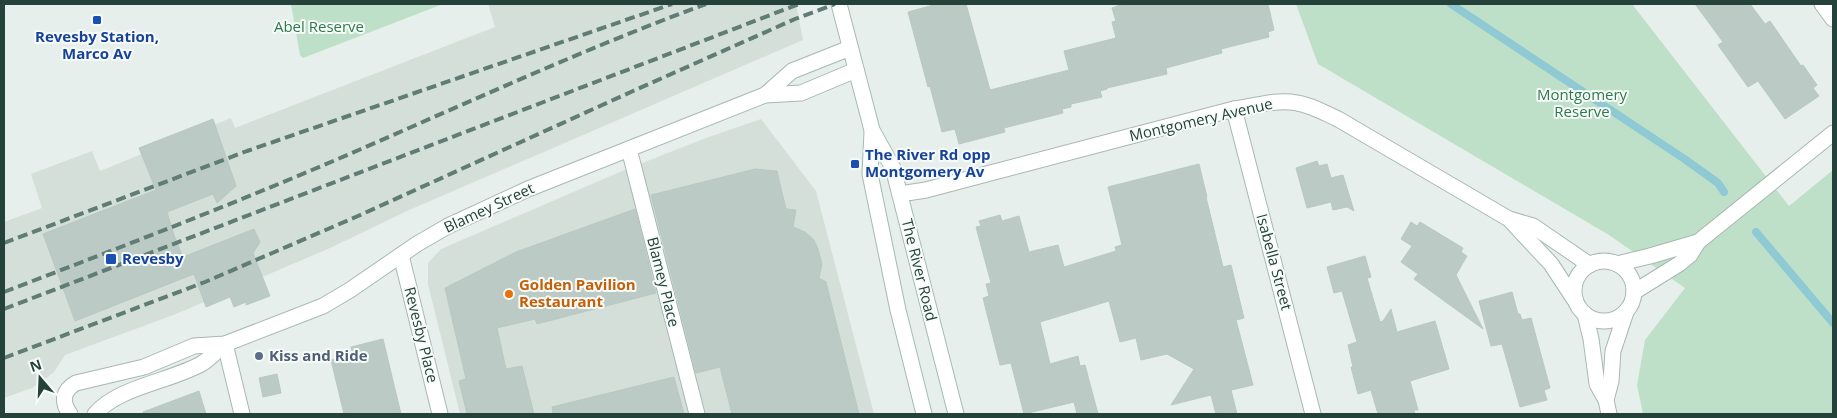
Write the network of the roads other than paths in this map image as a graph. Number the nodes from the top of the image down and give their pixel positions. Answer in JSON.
{"nodes":[{"id":1,"x":839,"y":4,"type":"edge"},
{"id":2,"x":1822,"y":4,"type":"edge"},
{"id":3,"x":1833,"y":19,"type":"edge"},
{"id":4,"x":850,"y":48,"type":"junction"},
{"id":5,"x":856,"y":70,"type":"junction"},
{"id":6,"x":765,"y":95,"type":"junction"},
{"id":7,"x":1234,"y":109,"type":"junction"},
{"id":8,"x":872,"y":130,"type":"junction"},
{"id":9,"x":1833,"y":133,"type":"edge"},
{"id":10,"x":629,"y":149,"type":"junction"},
{"id":11,"x":900,"y":194,"type":"junction"},
{"id":12,"x":1509,"y":219,"type":"junction"},
{"id":13,"x":1698,"y":242,"type":"junction"},
{"id":14,"x":401,"y":255,"type":"junction"},
{"id":15,"x":1617,"y":264,"type":"junction"},
{"id":16,"x":1590,"y":265,"type":"junction"},
{"id":17,"x":1634,"y":292,"type":"junction"},
{"id":18,"x":1580,"y":308,"type":"junction"},
{"id":19,"x":1626,"y":312,"type":"junction"},
{"id":20,"x":225,"y":344,"type":"junction"},
{"id":21,"x":1608,"y":407,"type":"edge"},
{"id":22,"x":70,"y":414,"type":"edge"},
{"id":23,"x":95,"y":414,"type":"edge"},
{"id":24,"x":242,"y":414,"type":"edge"},
{"id":25,"x":440,"y":414,"type":"edge"},
{"id":26,"x":697,"y":414,"type":"edge"},
{"id":27,"x":924,"y":414,"type":"edge"},
{"id":28,"x":956,"y":414,"type":"edge"},
{"id":29,"x":1313,"y":414,"type":"edge"}],
"edges":[{"from":1,"to":4,"type":"street","name":"The River Road"},
{"from":2,"to":3,"type":"street"},
{"from":4,"to":5,"type":"street","name":"The River Road"},
{"from":4,"to":6,"type":"street","name":"Blamey Street"},
{"from":5,"to":6,"type":"street","name":"Blamey Street"},
{"from":5,"to":8,"type":"street","name":"The River Road"},
{"from":6,"to":10,"type":"street","name":"Blamey Street"},
{"from":7,"to":11,"type":"street","name":"Montgomery Avenue"},
{"from":7,"to":12,"type":"street","name":"Montgomery Avenue"},
{"from":7,"to":29,"type":"street","name":"Isabella Street"},
{"from":8,"to":11,"type":"street","name":"The River Road"},
{"from":8,"to":27,"type":"street","name":"The River Road"},
{"from":9,"to":13,"type":"street"},
{"from":10,"to":14,"type":"street","name":"Blamey Street"},
{"from":10,"to":26,"type":"street","name":"Blamey Place"},
{"from":11,"to":28,"type":"street","name":"The River Road"},
{"from":12,"to":16,"type":"street","name":"Montgomery Avenue"},
{"from":12,"to":18,"type":"street","name":"Montgomery Avenue"},
{"from":13,"to":15,"type":"street"},
{"from":13,"to":17,"type":"street"},
{"from":14,"to":20,"type":"street","name":"Blamey Street"},
{"from":14,"to":25,"type":"street","name":"Revesby Place"},
{"from":15,"to":16,"type":"street"},
{"from":15,"to":17,"type":"street"},
{"from":16,"to":18,"type":"street"},
{"from":17,"to":19,"type":"street"},
{"from":18,"to":19,"type":"street"},
{"from":18,"to":21,"type":"street"},
{"from":19,"to":21,"type":"street"},
{"from":20,"to":22,"type":"street","name":"Blamey Street"},
{"from":20,"to":23,"type":"street","name":"Blamey Street"},
{"from":20,"to":24,"type":"street"}]}
